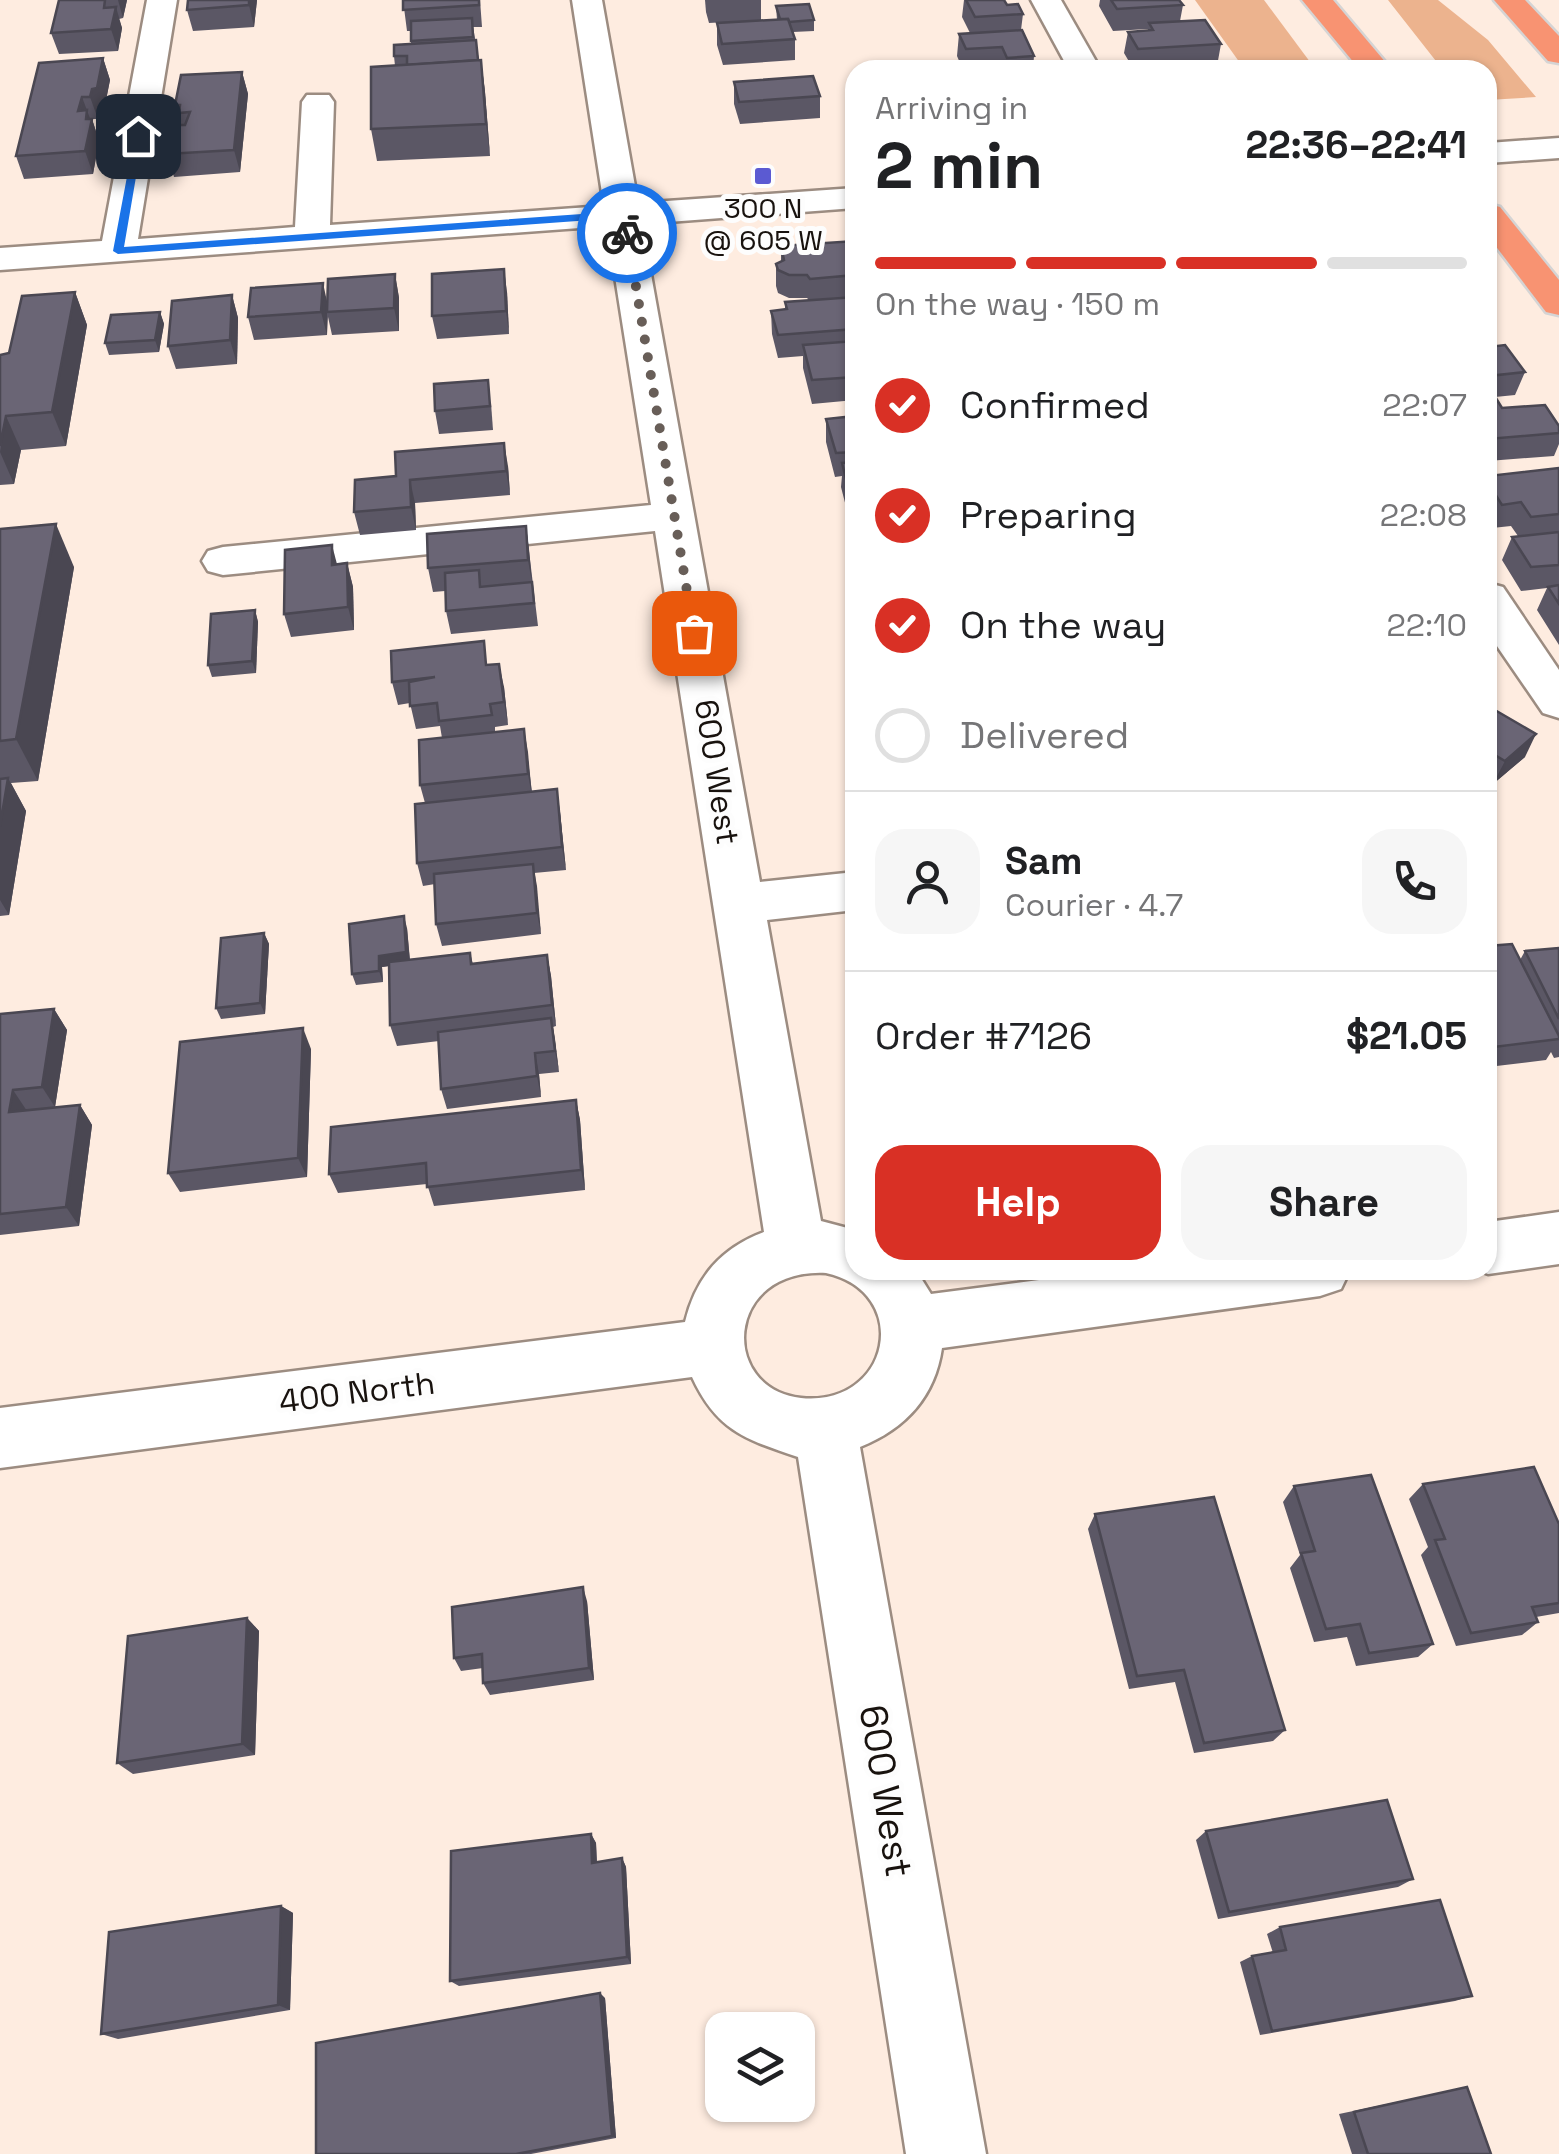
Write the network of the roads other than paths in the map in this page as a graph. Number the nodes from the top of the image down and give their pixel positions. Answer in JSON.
{"nodes":[{"id":1,"x":162,"y":0,"type":"edge"},
{"id":2,"x":587,"y":0,"type":"edge"},
{"id":3,"x":1046,"y":0,"type":"edge"},
{"id":4,"x":1317,"y":0,"type":"edge"},
{"id":5,"x":1509,"y":0,"type":"edge"},
{"id":6,"x":1559,"y":54,"type":"edge"},
{"id":7,"x":1079,"y":60,"type":"edge"},
{"id":8,"x":1368,"y":60,"type":"edge"},
{"id":9,"x":318,"y":102,"type":"dead end"},
{"id":10,"x":1559,"y":148,"type":"edge"},
{"id":11,"x":1497,"y":152,"type":"edge"},
{"id":12,"x":845,"y":199,"type":"edge"},
{"id":13,"x":624,"y":214,"type":"junction"},
{"id":14,"x":1497,"y":225,"type":"edge"},
{"id":15,"x":312,"y":237,"type":"junction"},
{"id":16,"x":118,"y":251,"type":"junction"},
{"id":17,"x":0,"y":260,"type":"edge"},
{"id":18,"x":1559,"y":304,"type":"edge"},
{"id":19,"x":674,"y":516,"type":"junction"},
{"id":20,"x":222,"y":562,"type":"dead end"},
{"id":21,"x":1497,"y":612,"type":"edge"},
{"id":22,"x":1559,"y":702,"type":"edge"},
{"id":23,"x":845,"y":891,"type":"edge"},
{"id":24,"x":739,"y":904,"type":"junction"},
{"id":25,"x":1559,"y":1238,"type":"edge"},
{"id":26,"x":1497,"y":1247,"type":"edge"},
{"id":27,"x":796,"y":1248,"type":"junction"},
{"id":28,"x":845,"y":1253,"type":"edge"},
{"id":29,"x":886,"y":1280,"type":"edge"},
{"id":30,"x":1244,"y":1280,"type":"edge"},
{"id":31,"x":912,"y":1324,"type":"junction"},
{"id":32,"x":713,"y":1346,"type":"junction"},
{"id":33,"x":825,"y":1429,"type":"junction"},
{"id":34,"x":0,"y":1438,"type":"edge"},
{"id":35,"x":946,"y":2154,"type":"edge"}],
"edges":[{"from":1,"to":16,"type":"street"},
{"from":2,"to":13,"type":"street","name":"600 West"},
{"from":3,"to":7,"type":"street"},
{"from":4,"to":8,"type":"highway"},
{"from":5,"to":6,"type":"highway"},
{"from":9,"to":15,"type":"street"},
{"from":10,"to":11,"type":"street"},
{"from":12,"to":13,"type":"street"},
{"from":13,"to":15,"type":"street"},
{"from":13,"to":19,"type":"street","name":"600 West"},
{"from":14,"to":18,"type":"highway"},
{"from":15,"to":16,"type":"street"},
{"from":16,"to":17,"type":"street"},
{"from":19,"to":20,"type":"street"},
{"from":19,"to":24,"type":"street","name":"600 West"},
{"from":21,"to":22,"type":"street"},
{"from":23,"to":24,"type":"street"},
{"from":24,"to":27,"type":"street","name":"600 West"},
{"from":25,"to":26,"type":"street"},
{"from":27,"to":28,"type":"street"},
{"from":27,"to":32,"type":"street"},
{"from":29,"to":31,"type":"street"},
{"from":30,"to":31,"type":"street"},
{"from":31,"to":33,"type":"street"},
{"from":32,"to":33,"type":"street"},
{"from":32,"to":34,"type":"street","name":"400 North"},
{"from":33,"to":35,"type":"street","name":"600 West"}]}
